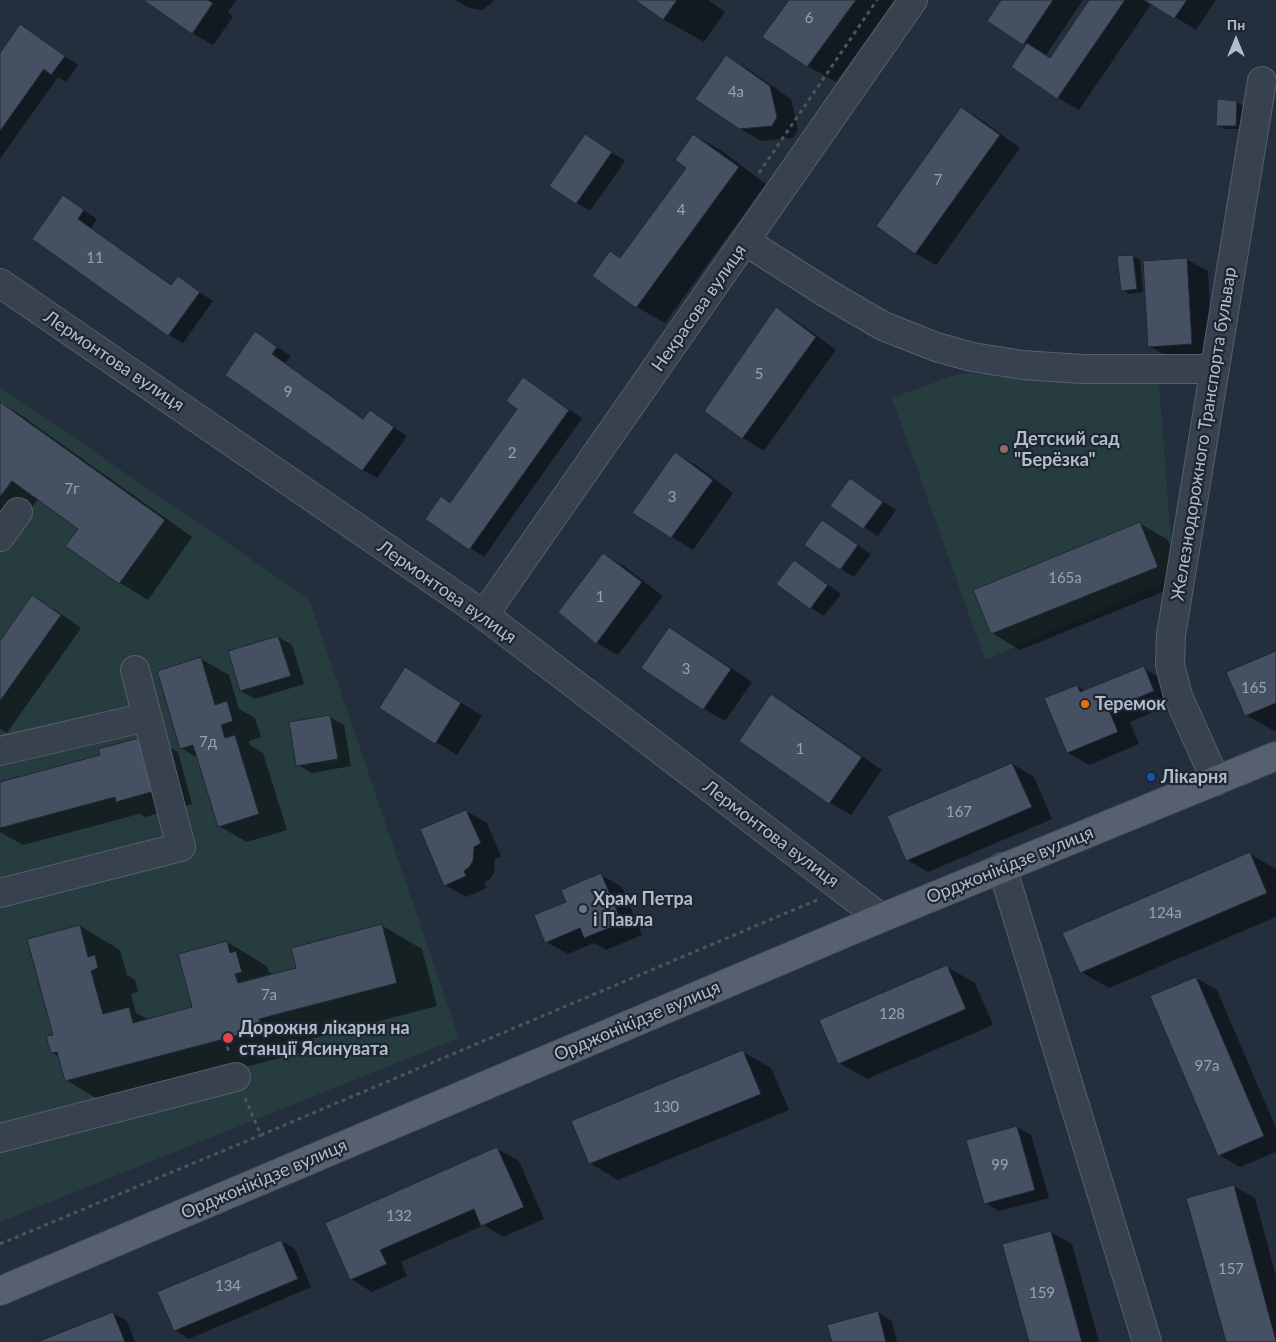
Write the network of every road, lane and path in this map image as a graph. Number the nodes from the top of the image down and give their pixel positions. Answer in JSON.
{"nodes":[{"id":1,"x":913,"y":0,"type":"edge"},
{"id":2,"x":1262,"y":80,"type":"dead end"},
{"id":3,"x":745,"y":241,"type":"junction"},
{"id":4,"x":0,"y":283,"type":"edge"},
{"id":5,"x":1215,"y":369,"type":"junction"},
{"id":6,"x":18,"y":512,"type":"dead end"},
{"id":7,"x":0,"y":537,"type":"edge"},
{"id":8,"x":484,"y":616,"type":"junction"},
{"id":9,"x":134,"y":670,"type":"dead end"},
{"id":10,"x":147,"y":716,"type":"junction"},
{"id":11,"x":0,"y":751,"type":"edge"},
{"id":12,"x":1276,"y":756,"type":"edge"},
{"id":13,"x":1216,"y":781,"type":"junction"},
{"id":14,"x":1002,"y":868,"type":"junction"},
{"id":15,"x":843,"y":889,"type":"junction"},
{"id":16,"x":0,"y":893,"type":"edge"},
{"id":17,"x":881,"y":918,"type":"junction"},
{"id":18,"x":225,"y":1039,"type":"dead end"},
{"id":19,"x":236,"y":1077,"type":"junction"},
{"id":20,"x":261,"y":1135,"type":"junction"},
{"id":21,"x":0,"y":1138,"type":"edge"},
{"id":22,"x":0,"y":1244,"type":"edge"},
{"id":23,"x":0,"y":1291,"type":"edge"},
{"id":24,"x":1147,"y":1342,"type":"edge"}],
"edges":[{"from":1,"to":3,"type":"street","name":"Некрасова вулиця"},
{"from":2,"to":5,"type":"street","name":"Железнодорожного Транспорта бульвар"},
{"from":3,"to":5,"type":"street"},
{"from":3,"to":8,"type":"street","name":"Некрасова вулиця"},
{"from":4,"to":8,"type":"street","name":"Лермонтова вулиця"},
{"from":5,"to":13,"type":"street","name":"Железнодорожного Транспорта бульвар"},
{"from":6,"to":7,"type":"street"},
{"from":8,"to":15,"type":"street","name":"Лермонтова вулиця"},
{"from":9,"to":10,"type":"street"},
{"from":10,"to":11,"type":"street"},
{"from":10,"to":16,"type":"street"},
{"from":12,"to":13,"type":"main road","name":"Орджонікідзе вулиця"},
{"from":13,"to":14,"type":"main road","name":"Орджонікідзе вулиця"},
{"from":14,"to":17,"type":"main road","name":"Орджонікідзе вулиця"},
{"from":14,"to":24,"type":"street"},
{"from":15,"to":17,"type":"street","name":"Лермонтова вулиця"},
{"from":15,"to":20,"type":"path"},
{"from":17,"to":23,"type":"main road","name":"Орджонікідзе вулиця"},
{"from":18,"to":19,"type":"path"},
{"from":19,"to":20,"type":"path"},
{"from":19,"to":21,"type":"street"},
{"from":20,"to":22,"type":"path"}]}
